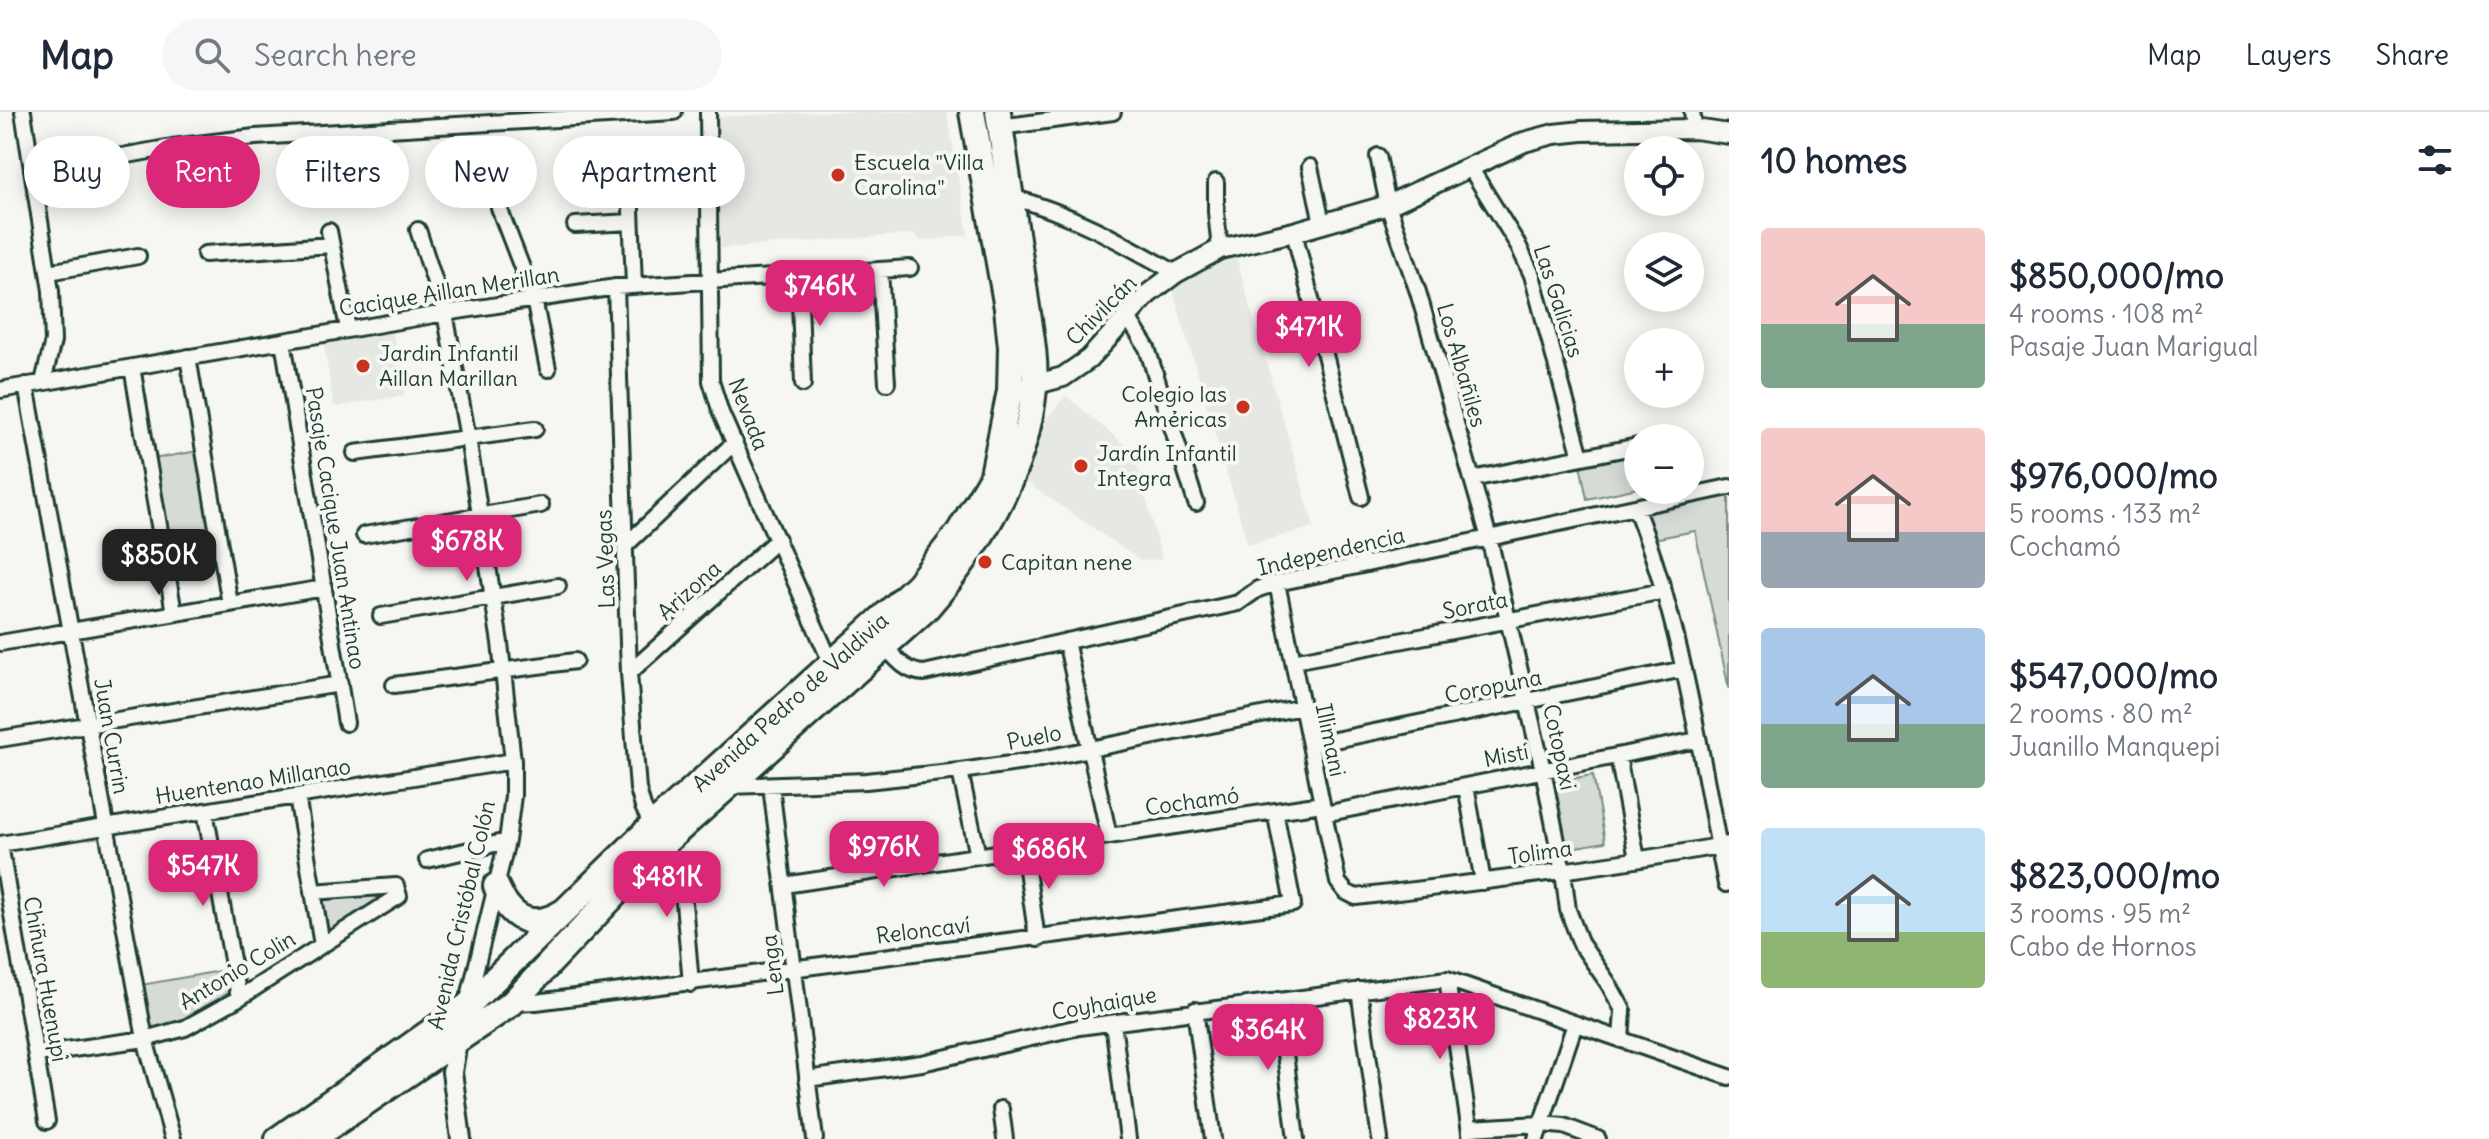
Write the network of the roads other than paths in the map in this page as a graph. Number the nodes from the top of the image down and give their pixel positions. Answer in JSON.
{"nodes":[{"id":1,"x":23,"y":112,"type":"edge"},
{"id":2,"x":674,"y":112,"type":"edge"},
{"id":3,"x":708,"y":112,"type":"edge"},
{"id":4,"x":972,"y":112,"type":"edge"},
{"id":5,"x":1113,"y":112,"type":"edge"},
{"id":6,"x":464,"y":118,"type":"edge"},
{"id":7,"x":999,"y":120,"type":"edge"},
{"id":8,"x":1694,"y":121,"type":"edge"},
{"id":9,"x":1729,"y":134,"type":"edge"},
{"id":10,"x":27,"y":136,"type":"edge"},
{"id":11,"x":130,"y":155,"type":"edge"},
{"id":12,"x":1378,"y":156,"type":"dead end"},
{"id":13,"x":1310,"y":167,"type":"dead end"},
{"id":14,"x":1471,"y":169,"type":"junction"},
{"id":15,"x":1216,"y":182,"type":"dead end"},
{"id":16,"x":1011,"y":197,"type":"junction"},
{"id":17,"x":1388,"y":205,"type":"junction"},
{"id":18,"x":39,"y":208,"type":"edge"},
{"id":19,"x":499,"y":208,"type":"dead end"},
{"id":20,"x":631,"y":208,"type":"edge"},
{"id":21,"x":631,"y":222,"type":"junction"},
{"id":22,"x":1322,"y":223,"type":"junction"},
{"id":23,"x":575,"y":225,"type":"dead end"},
{"id":24,"x":418,"y":230,"type":"dead end"},
{"id":25,"x":1294,"y":232,"type":"junction"},
{"id":26,"x":1220,"y":249,"type":"junction"},
{"id":27,"x":205,"y":254,"type":"dead end"},
{"id":28,"x":138,"y":256,"type":"dead end"},
{"id":29,"x":910,"y":268,"type":"dead end"},
{"id":30,"x":880,"y":270,"type":"junction"},
{"id":31,"x":49,"y":272,"type":"junction"},
{"id":32,"x":1176,"y":273,"type":"junction"},
{"id":33,"x":799,"y":274,"type":"junction"},
{"id":34,"x":711,"y":281,"type":"junction"},
{"id":35,"x":634,"y":285,"type":"junction"},
{"id":36,"x":616,"y":287,"type":"junction"},
{"id":37,"x":534,"y":299,"type":"junction"},
{"id":38,"x":445,"y":313,"type":"junction"},
{"id":39,"x":1127,"y":316,"type":"junction"},
{"id":40,"x":348,"y":329,"type":"junction"},
{"id":41,"x":283,"y":341,"type":"junction"},
{"id":42,"x":188,"y":357,"type":"junction"},
{"id":43,"x":132,"y":367,"type":"junction"},
{"id":44,"x":548,"y":369,"type":"dead end"},
{"id":45,"x":43,"y":382,"type":"junction"},
{"id":46,"x":887,"y":383,"type":"dead end"},
{"id":47,"x":803,"y":384,"type":"dead end"},
{"id":48,"x":26,"y":385,"type":"junction"},
{"id":49,"x":1034,"y":385,"type":"junction"},
{"id":50,"x":0,"y":390,"type":"edge"},
{"id":51,"x":1010,"y":391,"type":"junction"},
{"id":52,"x":535,"y":429,"type":"dead end"},
{"id":53,"x":468,"y":438,"type":"junction"},
{"id":54,"x":735,"y":442,"type":"junction"},
{"id":55,"x":1624,"y":449,"type":"edge"},
{"id":56,"x":355,"y":453,"type":"dead end"},
{"id":57,"x":1581,"y":457,"type":"junction"},
{"id":58,"x":1472,"y":479,"type":"junction"},
{"id":59,"x":1728,"y":491,"type":"edge"},
{"id":60,"x":1361,"y":497,"type":"dead end"},
{"id":61,"x":1196,"y":503,"type":"dead end"},
{"id":62,"x":541,"y":505,"type":"dead end"},
{"id":63,"x":1635,"y":507,"type":"junction"},
{"id":64,"x":480,"y":515,"type":"junction"},
{"id":65,"x":364,"y":535,"type":"dead end"},
{"id":66,"x":1489,"y":538,"type":"junction"},
{"id":67,"x":778,"y":539,"type":"junction"},
{"id":68,"x":627,"y":544,"type":"junction"},
{"id":69,"x":1277,"y":583,"type":"junction"},
{"id":70,"x":558,"y":586,"type":"dead end"},
{"id":71,"x":324,"y":588,"type":"junction"},
{"id":72,"x":1664,"y":591,"type":"junction"},
{"id":73,"x":494,"y":597,"type":"junction"},
{"id":74,"x":230,"y":604,"type":"junction"},
{"id":75,"x":174,"y":613,"type":"junction"},
{"id":76,"x":381,"y":616,"type":"dead end"},
{"id":77,"x":1509,"y":621,"type":"junction"},
{"id":78,"x":70,"y":631,"type":"junction"},
{"id":79,"x":878,"y":638,"type":"junction"},
{"id":80,"x":1066,"y":641,"type":"junction"},
{"id":81,"x":0,"y":643,"type":"edge"},
{"id":82,"x":575,"y":661,"type":"dead end"},
{"id":83,"x":1293,"y":661,"type":"junction"},
{"id":84,"x":832,"y":665,"type":"junction"},
{"id":85,"x":1684,"y":669,"type":"junction"},
{"id":86,"x":504,"y":671,"type":"junction"},
{"id":87,"x":629,"y":673,"type":"junction"},
{"id":88,"x":340,"y":684,"type":"junction"},
{"id":89,"x":394,"y":685,"type":"dead end"},
{"id":90,"x":1528,"y":701,"type":"junction"},
{"id":91,"x":1302,"y":707,"type":"junction"},
{"id":92,"x":346,"y":723,"type":"dead end"},
{"id":93,"x":88,"y":725,"type":"junction"},
{"id":94,"x":0,"y":739,"type":"edge"},
{"id":95,"x":1697,"y":740,"type":"junction"},
{"id":96,"x":1310,"y":745,"type":"junction"},
{"id":97,"x":1090,"y":748,"type":"junction"},
{"id":98,"x":1618,"y":756,"type":"junction"},
{"id":99,"x":513,"y":761,"type":"junction"},
{"id":100,"x":1543,"y":770,"type":"junction"},
{"id":101,"x":960,"y":771,"type":"junction"},
{"id":102,"x":728,"y":786,"type":"junction"},
{"id":103,"x":771,"y":786,"type":"junction"},
{"id":104,"x":1466,"y":786,"type":"junction"},
{"id":105,"x":297,"y":796,"type":"junction"},
{"id":106,"x":1323,"y":809,"type":"junction"},
{"id":107,"x":205,"y":811,"type":"junction"},
{"id":108,"x":1275,"y":811,"type":"junction"},
{"id":109,"x":106,"y":827,"type":"junction"},
{"id":110,"x":656,"y":836,"type":"junction"},
{"id":111,"x":1109,"y":836,"type":"junction"},
{"id":112,"x":507,"y":841,"type":"junction"},
{"id":113,"x":0,"y":844,"type":"edge"},
{"id":114,"x":1724,"y":845,"type":"edge"},
{"id":115,"x":1024,"y":849,"type":"junction"},
{"id":116,"x":978,"y":856,"type":"junction"},
{"id":117,"x":1637,"y":859,"type":"junction"},
{"id":118,"x":427,"y":860,"type":"dead end"},
{"id":119,"x":1563,"y":872,"type":"junction"},
{"id":120,"x":1483,"y":882,"type":"junction"},
{"id":121,"x":1726,"y":884,"type":"dead end"},
{"id":122,"x":784,"y":885,"type":"junction"},
{"id":123,"x":496,"y":886,"type":"junction"},
{"id":124,"x":312,"y":892,"type":"junction"},
{"id":125,"x":1356,"y":897,"type":"joint"},
{"id":126,"x":572,"y":906,"type":"junction"},
{"id":127,"x":1037,"y":939,"type":"junction"},
{"id":128,"x":322,"y":945,"type":"junction"},
{"id":129,"x":794,"y":968,"type":"junction"},
{"id":130,"x":1447,"y":979,"type":"junction"},
{"id":131,"x":691,"y":984,"type":"junction"},
{"id":132,"x":1359,"y":990,"type":"junction"},
{"id":133,"x":239,"y":998,"type":"junction"},
{"id":134,"x":1278,"y":1000,"type":"junction"},
{"id":135,"x":512,"y":1003,"type":"junction"},
{"id":136,"x":467,"y":1006,"type":"junction"},
{"id":137,"x":1195,"y":1010,"type":"junction"},
{"id":138,"x":1113,"y":1023,"type":"junction"},
{"id":139,"x":1575,"y":1024,"type":"junction"},
{"id":140,"x":145,"y":1039,"type":"junction"},
{"id":141,"x":1621,"y":1040,"type":"junction"},
{"id":142,"x":455,"y":1043,"type":"junction"},
{"id":143,"x":37,"y":1054,"type":"junction"},
{"id":144,"x":1729,"y":1077,"type":"edge"},
{"id":145,"x":807,"y":1079,"type":"junction"},
{"id":146,"x":1001,"y":1109,"type":"dead end"},
{"id":147,"x":47,"y":1121,"type":"dead end"},
{"id":148,"x":1541,"y":1124,"type":"junction"},
{"id":149,"x":1470,"y":1134,"type":"edge"},
{"id":150,"x":173,"y":1139,"type":"edge"},
{"id":151,"x":278,"y":1139,"type":"edge"},
{"id":152,"x":312,"y":1139,"type":"edge"},
{"id":153,"x":461,"y":1139,"type":"edge"},
{"id":154,"x":815,"y":1139,"type":"edge"},
{"id":155,"x":1005,"y":1139,"type":"edge"},
{"id":156,"x":1128,"y":1139,"type":"edge"},
{"id":157,"x":1213,"y":1139,"type":"edge"},
{"id":158,"x":1296,"y":1139,"type":"edge"},
{"id":159,"x":1380,"y":1139,"type":"edge"},
{"id":160,"x":1536,"y":1139,"type":"edge"},
{"id":161,"x":1598,"y":1139,"type":"edge"}],
"edges":[{"from":1,"to":10,"type":"street"},
{"from":2,"to":6,"type":"street"},
{"from":3,"to":34,"type":"street","name":"Nevada"},
{"from":4,"to":51,"type":"main road","name":"Avenida Pedro de Valdivia"},
{"from":5,"to":7,"type":"street"},
{"from":6,"to":11,"type":"street"},
{"from":7,"to":16,"type":"main road","name":"Avenida Pedro de Valdivia"},
{"from":8,"to":9,"type":"street","name":"Chivilcán"},
{"from":8,"to":14,"type":"street","name":"Chivilcán"},
{"from":12,"to":17,"type":"street"},
{"from":13,"to":22,"type":"street"},
{"from":14,"to":17,"type":"street","name":"Chivilcán"},
{"from":14,"to":57,"type":"street","name":"Las Galicias"},
{"from":15,"to":26,"type":"street"},
{"from":16,"to":32,"type":"street"},
{"from":16,"to":49,"type":"main road","name":"Avenida Pedro de Valdivia"},
{"from":17,"to":22,"type":"street","name":"Chivilcán"},
{"from":17,"to":58,"type":"street","name":"Los Albañiles"},
{"from":18,"to":31,"type":"street"},
{"from":19,"to":37,"type":"street"},
{"from":20,"to":21,"type":"street"},
{"from":21,"to":23,"type":"street"},
{"from":21,"to":35,"type":"street"},
{"from":22,"to":25,"type":"street","name":"Chivilcán"},
{"from":24,"to":38,"type":"street","name":"Avenida Cristóbal Colón"},
{"from":25,"to":26,"type":"street","name":"Chivilcán"},
{"from":25,"to":60,"type":"street"},
{"from":26,"to":32,"type":"street","name":"Chivilcán"},
{"from":27,"to":40,"type":"street"},
{"from":28,"to":31,"type":"street"},
{"from":29,"to":30,"type":"street","name":"Cacique Aillan Merillan"},
{"from":30,"to":33,"type":"street","name":"Cacique Aillan Merillan"},
{"from":30,"to":46,"type":"street"},
{"from":31,"to":45,"type":"street"},
{"from":32,"to":39,"type":"street","name":"Chivilcán"},
{"from":33,"to":34,"type":"street","name":"Cacique Aillan Merillan"},
{"from":33,"to":47,"type":"street"},
{"from":34,"to":35,"type":"street","name":"Cacique Aillan Merillan"},
{"from":34,"to":54,"type":"street","name":"Nevada"},
{"from":35,"to":36,"type":"street","name":"Cacique Aillan Merillan"},
{"from":36,"to":37,"type":"street","name":"Cacique Aillan Merillan"},
{"from":36,"to":68,"type":"street","name":"Las Vegas"},
{"from":37,"to":38,"type":"street","name":"Cacique Aillan Merillan"},
{"from":37,"to":44,"type":"street"},
{"from":38,"to":40,"type":"street","name":"Cacique Aillan Merillan"},
{"from":38,"to":53,"type":"street","name":"Avenida Cristóbal Colón"},
{"from":39,"to":49,"type":"street","name":"Chivilcán"},
{"from":39,"to":61,"type":"street"},
{"from":40,"to":41,"type":"street","name":"Cacique Aillan Merillan"},
{"from":41,"to":42,"type":"street","name":"Cacique Aillan Merillan"},
{"from":41,"to":71,"type":"street","name":"Pasaje Cacique Juan Antinao"},
{"from":42,"to":43,"type":"street","name":"Cacique Aillan Merillan"},
{"from":42,"to":74,"type":"street"},
{"from":43,"to":45,"type":"street","name":"Cacique Aillan Merillan"},
{"from":43,"to":75,"type":"street"},
{"from":45,"to":48,"type":"street","name":"Cacique Aillan Merillan"},
{"from":48,"to":50,"type":"street","name":"Cacique Aillan Merillan"},
{"from":48,"to":78,"type":"street","name":"Juan Currin"},
{"from":49,"to":51,"type":"street","name":"Chivilcán"},
{"from":49,"to":79,"type":"main road","name":"Avenida Pedro de Valdivia"},
{"from":51,"to":79,"type":"main road","name":"Avenida Pedro de Valdivia"},
{"from":52,"to":53,"type":"street"},
{"from":53,"to":56,"type":"street"},
{"from":53,"to":64,"type":"street","name":"Avenida Cristóbal Colón"},
{"from":54,"to":67,"type":"street","name":"Nevada"},
{"from":54,"to":68,"type":"street"},
{"from":55,"to":57,"type":"street"},
{"from":57,"to":58,"type":"street"},
{"from":58,"to":66,"type":"street","name":"Los Albañiles"},
{"from":59,"to":63,"type":"street","name":"Independencia"},
{"from":62,"to":64,"type":"street"},
{"from":63,"to":66,"type":"street","name":"Independencia"},
{"from":63,"to":72,"type":"street"},
{"from":64,"to":65,"type":"street"},
{"from":64,"to":73,"type":"street","name":"Avenida Cristóbal Colón"},
{"from":66,"to":69,"type":"street","name":"Independencia"},
{"from":66,"to":77,"type":"street","name":"Cotopaxi"},
{"from":67,"to":84,"type":"street","name":"Nevada"},
{"from":67,"to":87,"type":"street","name":"Arizona"},
{"from":68,"to":87,"type":"street","name":"Las Vegas"},
{"from":69,"to":80,"type":"street","name":"Independencia"},
{"from":69,"to":83,"type":"street","name":"Illimani"},
{"from":70,"to":73,"type":"street"},
{"from":71,"to":74,"type":"street"},
{"from":71,"to":88,"type":"street","name":"Pasaje Cacique Juan Antinao"},
{"from":72,"to":77,"type":"street","name":"Sorata"},
{"from":72,"to":85,"type":"street"},
{"from":73,"to":76,"type":"street"},
{"from":73,"to":86,"type":"street","name":"Avenida Cristóbal Colón"},
{"from":74,"to":75,"type":"street"},
{"from":75,"to":78,"type":"street"},
{"from":77,"to":83,"type":"street","name":"Sorata"},
{"from":77,"to":90,"type":"street","name":"Cotopaxi"},
{"from":78,"to":81,"type":"street"},
{"from":78,"to":93,"type":"street","name":"Juan Currin"},
{"from":79,"to":80,"type":"street","name":"Independencia"},
{"from":79,"to":84,"type":"main road","name":"Avenida Pedro de Valdivia"},
{"from":79,"to":102,"type":"main road","name":"Avenida Pedro de Valdivia"},
{"from":80,"to":97,"type":"street"},
{"from":82,"to":86,"type":"street"},
{"from":83,"to":91,"type":"street","name":"Illimani"},
{"from":84,"to":110,"type":"main road","name":"Avenida Pedro de Valdivia"},
{"from":85,"to":90,"type":"street","name":"Coropuna"},
{"from":85,"to":95,"type":"street"},
{"from":86,"to":89,"type":"street"},
{"from":86,"to":99,"type":"street","name":"Avenida Cristóbal Colón"},
{"from":87,"to":110,"type":"street","name":"Las Vegas"},
{"from":88,"to":92,"type":"street","name":"Pasaje Cacique Juan Antinao"},
{"from":88,"to":93,"type":"street"},
{"from":90,"to":96,"type":"street","name":"Coropuna"},
{"from":90,"to":100,"type":"street","name":"Cotopaxi"},
{"from":91,"to":96,"type":"street","name":"Illimani"},
{"from":91,"to":97,"type":"street","name":"Puelo"},
{"from":93,"to":94,"type":"street"},
{"from":93,"to":109,"type":"street","name":"Juan Currin"},
{"from":95,"to":98,"type":"street","name":"Misti"},
{"from":95,"to":114,"type":"street"},
{"from":96,"to":106,"type":"street","name":"Illimani"},
{"from":97,"to":101,"type":"street","name":"Puelo"},
{"from":97,"to":111,"type":"street"},
{"from":98,"to":100,"type":"street","name":"Misti"},
{"from":98,"to":117,"type":"street"},
{"from":99,"to":105,"type":"street","name":"Huentenao Millanao"},
{"from":99,"to":112,"type":"street","name":"Avenida Cristóbal Colón"},
{"from":100,"to":104,"type":"street","name":"Misti"},
{"from":100,"to":119,"type":"street","name":"Cotopaxi"},
{"from":101,"to":103,"type":"street","name":"Puelo"},
{"from":101,"to":116,"type":"street"},
{"from":102,"to":103,"type":"street","name":"Puelo"},
{"from":102,"to":110,"type":"main road","name":"Avenida Pedro de Valdivia"},
{"from":103,"to":122,"type":"street","name":"Lenga"},
{"from":104,"to":106,"type":"street","name":"Misti"},
{"from":104,"to":120,"type":"street"},
{"from":105,"to":107,"type":"street","name":"Huentenao Millanao"},
{"from":105,"to":124,"type":"street"},
{"from":106,"to":108,"type":"street","name":"Cochamó"},
{"from":106,"to":125,"type":"street","name":"Illimani"},
{"from":107,"to":109,"type":"street","name":"Huentenao Millanao"},
{"from":107,"to":133,"type":"street"},
{"from":108,"to":111,"type":"street","name":"Cochamó"},
{"from":108,"to":127,"type":"street","name":"Reloncaví"},
{"from":109,"to":113,"type":"street","name":"Huentenao Millanao"},
{"from":109,"to":140,"type":"street","name":"Juan Currin"},
{"from":110,"to":126,"type":"main road","name":"Avenida Pedro de Valdivia"},
{"from":110,"to":131,"type":"street","name":"Las Vegas"},
{"from":110,"to":135,"type":"main road","name":"Avenida Pedro de Valdivia"},
{"from":111,"to":115,"type":"street","name":"Cochamó"},
{"from":112,"to":118,"type":"street"},
{"from":112,"to":123,"type":"street","name":"Avenida Cristóbal Colón"},
{"from":113,"to":143,"type":"street","name":"Chiñura Huenupi"},
{"from":114,"to":117,"type":"street","name":"Tolima"},
{"from":114,"to":121,"type":"street"},
{"from":115,"to":116,"type":"street","name":"Cochamó"},
{"from":115,"to":127,"type":"street"},
{"from":116,"to":122,"type":"street","name":"Cochamó"},
{"from":117,"to":119,"type":"street","name":"Tolima"},
{"from":119,"to":120,"type":"street","name":"Tolima"},
{"from":119,"to":141,"type":"street","name":"Cotopaxi"},
{"from":120,"to":125,"type":"street","name":"Tolima"},
{"from":122,"to":129,"type":"street","name":"Lenga"},
{"from":123,"to":126,"type":"main road"},
{"from":123,"to":136,"type":"street","name":"Avenida Cristóbal Colón"},
{"from":124,"to":128,"type":"street"},
{"from":124,"to":128,"type":"street","name":"Antonio Colin"},
{"from":126,"to":136,"type":"main road","name":"Avenida Pedro de Valdivia"},
{"from":127,"to":129,"type":"street","name":"Reloncaví"},
{"from":128,"to":133,"type":"street","name":"Antonio Colin"},
{"from":129,"to":131,"type":"street","name":"Reloncaví"},
{"from":129,"to":145,"type":"street","name":"Lenga"},
{"from":130,"to":132,"type":"street","name":"Coyhaique"},
{"from":130,"to":139,"type":"street","name":"Coyhaique"},
{"from":130,"to":149,"type":"street"},
{"from":131,"to":135,"type":"street","name":"Reloncaví"},
{"from":132,"to":134,"type":"street","name":"Coyhaique"},
{"from":132,"to":159,"type":"street"},
{"from":133,"to":140,"type":"street","name":"Antonio Colin"},
{"from":134,"to":137,"type":"street","name":"Coyhaique"},
{"from":134,"to":158,"type":"street"},
{"from":135,"to":142,"type":"main road","name":"Avenida Pedro de Valdivia"},
{"from":136,"to":142,"type":"street","name":"Avenida Cristóbal Colón"},
{"from":136,"to":151,"type":"main road","name":"Avenida Pedro de Valdivia"},
{"from":137,"to":138,"type":"street","name":"Coyhaique"},
{"from":137,"to":157,"type":"street"},
{"from":138,"to":145,"type":"street","name":"Coyhaique"},
{"from":138,"to":156,"type":"street"},
{"from":139,"to":141,"type":"street","name":"Coyhaique"},
{"from":139,"to":148,"type":"street"},
{"from":140,"to":143,"type":"street","name":"Antonio Colin"},
{"from":140,"to":150,"type":"street","name":"Juan Currin"},
{"from":141,"to":144,"type":"street","name":"Coyhaique"},
{"from":142,"to":152,"type":"main road","name":"Avenida Pedro de Valdivia"},
{"from":142,"to":153,"type":"street","name":"Avenida Cristóbal Colón"},
{"from":143,"to":147,"type":"street","name":"Chiñura Huenupi"},
{"from":145,"to":154,"type":"street","name":"Lenga"},
{"from":146,"to":155,"type":"street"},
{"from":148,"to":149,"type":"street"},
{"from":148,"to":160,"type":"street"},
{"from":148,"to":161,"type":"street"}]}
